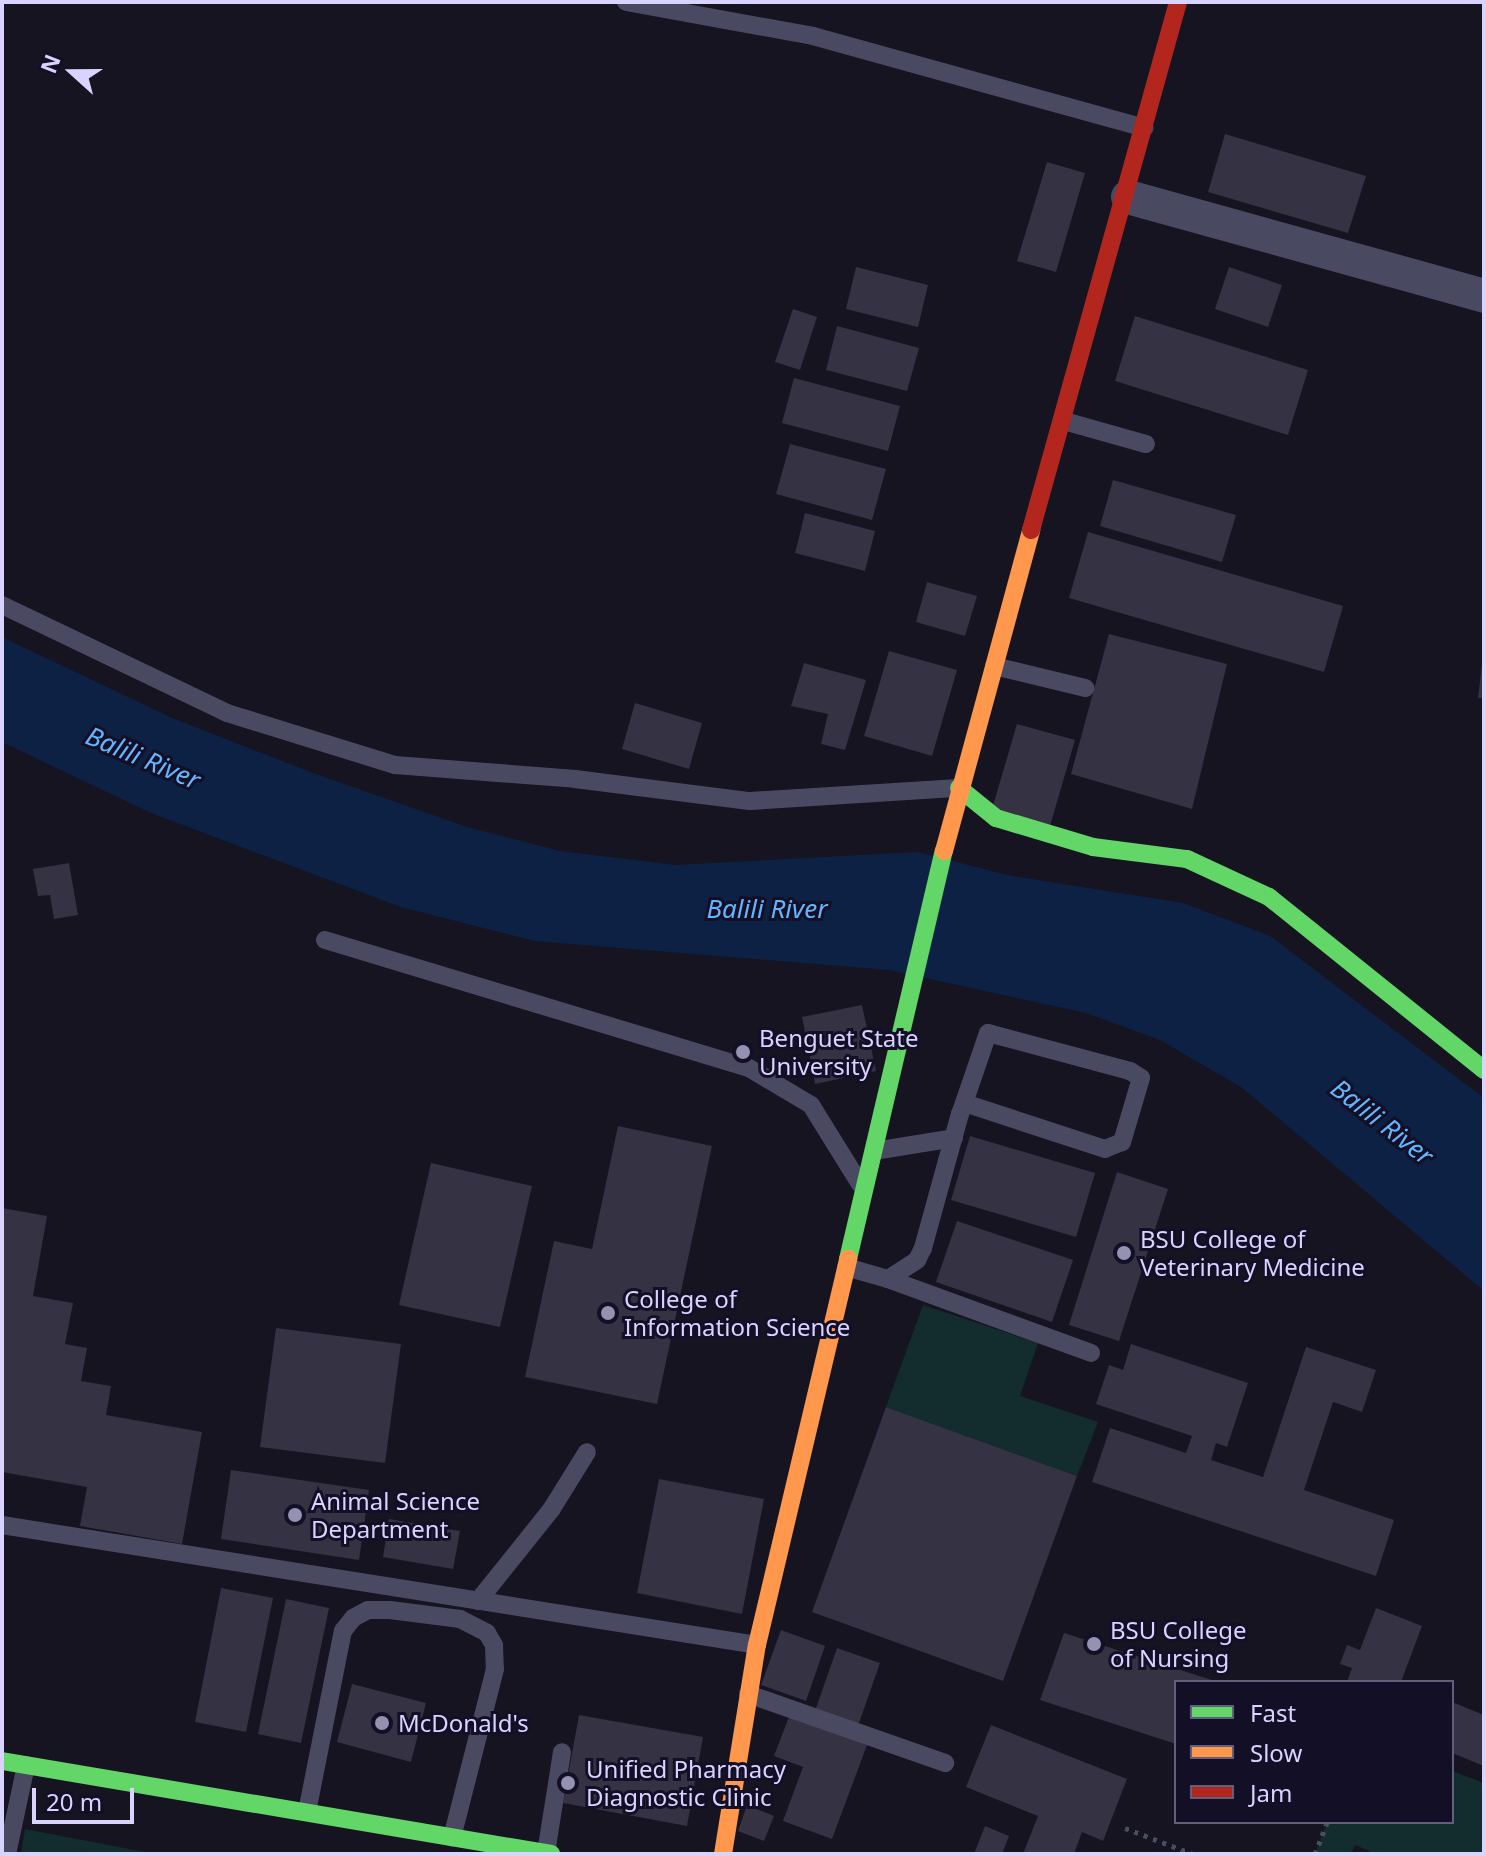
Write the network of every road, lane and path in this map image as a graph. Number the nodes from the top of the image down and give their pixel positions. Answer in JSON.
{"nodes":[{"id":1,"x":626,"y":2,"type":"edge"},
{"id":2,"x":1178,"y":2,"type":"edge"},
{"id":3,"x":1146,"y":128,"type":"junction"},
{"id":4,"x":1128,"y":197,"type":"junction"},
{"id":5,"x":1484,"y":296,"type":"edge"},
{"id":6,"x":1064,"y":421,"type":"junction"},
{"id":7,"x":1146,"y":444,"type":"dead end"},
{"id":8,"x":2,"y":605,"type":"edge"},
{"id":9,"x":994,"y":666,"type":"junction"},
{"id":10,"x":1085,"y":688,"type":"dead end"},
{"id":11,"x":959,"y":788,"type":"junction"},
{"id":12,"x":325,"y":940,"type":"dead end"},
{"id":13,"x":1484,"y":1070,"type":"edge"},
{"id":14,"x":964,"y":1103,"type":"junction"},
{"id":15,"x":954,"y":1138,"type":"junction"},
{"id":16,"x":874,"y":1151,"type":"junction"},
{"id":17,"x":865,"y":1193,"type":"junction"},
{"id":18,"x":846,"y":1267,"type":"junction"},
{"id":19,"x":888,"y":1279,"type":"junction"},
{"id":20,"x":1091,"y":1353,"type":"dead end"},
{"id":21,"x":587,"y":1452,"type":"dead end"},
{"id":22,"x":2,"y":1525,"type":"edge"},
{"id":23,"x":478,"y":1601,"type":"junction"},
{"id":24,"x":757,"y":1645,"type":"junction"},
{"id":25,"x":748,"y":1694,"type":"junction"},
{"id":26,"x":562,"y":1752,"type":"dead end"},
{"id":27,"x":2,"y":1761,"type":"edge"},
{"id":28,"x":945,"y":1763,"type":"dead end"},
{"id":29,"x":26,"y":1765,"type":"junction"},
{"id":30,"x":307,"y":1812,"type":"junction"},
{"id":31,"x":1326,"y":1824,"type":"edge"},
{"id":32,"x":1125,"y":1828,"type":"dead end"},
{"id":33,"x":452,"y":1838,"type":"junction"},
{"id":34,"x":472,"y":1848,"type":"edge"},
{"id":35,"x":7,"y":1854,"type":"edge"},
{"id":36,"x":548,"y":1854,"type":"edge"},
{"id":37,"x":723,"y":1854,"type":"edge"},
{"id":38,"x":1193,"y":1854,"type":"edge"},
{"id":39,"x":1315,"y":1854,"type":"edge"}],
"edges":[{"from":1,"to":3,"type":"lane"},
{"from":2,"to":3,"type":"main road"},
{"from":3,"to":4,"type":"main road"},
{"from":4,"to":5,"type":"street"},
{"from":4,"to":6,"type":"main road"},
{"from":6,"to":7,"type":"lane"},
{"from":6,"to":9,"type":"main road"},
{"from":8,"to":11,"type":"lane"},
{"from":9,"to":10,"type":"lane"},
{"from":9,"to":11,"type":"main road"},
{"from":11,"to":13,"type":"main road"},
{"from":11,"to":16,"type":"main road"},
{"from":12,"to":17,"type":"lane"},
{"from":14,"to":14,"type":"lane"},
{"from":14,"to":15,"type":"lane"},
{"from":15,"to":16,"type":"lane"},
{"from":15,"to":19,"type":"lane"},
{"from":16,"to":17,"type":"main road"},
{"from":17,"to":18,"type":"main road"},
{"from":18,"to":19,"type":"lane"},
{"from":18,"to":24,"type":"main road"},
{"from":19,"to":20,"type":"lane"},
{"from":21,"to":23,"type":"lane"},
{"from":22,"to":23,"type":"lane"},
{"from":23,"to":24,"type":"lane"},
{"from":24,"to":25,"type":"main road"},
{"from":25,"to":28,"type":"lane"},
{"from":25,"to":37,"type":"main road"},
{"from":26,"to":36,"type":"lane"},
{"from":27,"to":29,"type":"main road"},
{"from":29,"to":30,"type":"main road"},
{"from":29,"to":35,"type":"lane"},
{"from":30,"to":33,"type":"main road"},
{"from":30,"to":33,"type":"lane"},
{"from":31,"to":39,"type":"path"},
{"from":32,"to":38,"type":"path"},
{"from":33,"to":34,"type":"main road"},
{"from":34,"to":36,"type":"main road"}]}
